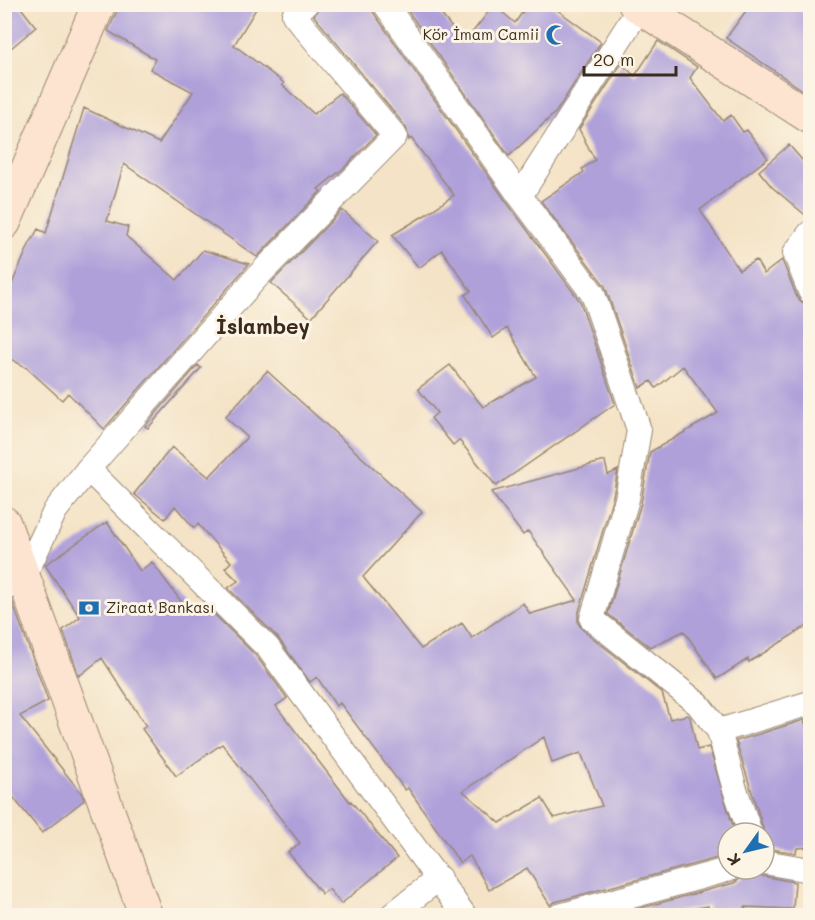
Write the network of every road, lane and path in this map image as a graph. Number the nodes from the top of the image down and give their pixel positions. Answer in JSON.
{"nodes":[{"id":1,"x":99,"y":4,"type":"edge"},
{"id":2,"x":306,"y":4,"type":"edge"},
{"id":3,"x":385,"y":4,"type":"edge"},
{"id":4,"x":639,"y":5,"type":"edge"},
{"id":5,"x":810,"y":117,"type":"edge"},
{"id":6,"x":520,"y":196,"type":"junction"},
{"id":7,"x":4,"y":222,"type":"edge"},
{"id":8,"x":810,"y":233,"type":"edge"},
{"id":9,"x":810,"y":291,"type":"edge"},
{"id":10,"x":88,"y":469,"type":"junction"},
{"id":11,"x":4,"y":522,"type":"edge"},
{"id":12,"x":15,"y":582,"type":"edge"},
{"id":13,"x":810,"y":704,"type":"edge"},
{"id":14,"x":719,"y":731,"type":"junction"},
{"id":15,"x":746,"y":821,"type":"edge"},
{"id":16,"x":776,"y":864,"type":"edge"},
{"id":17,"x":810,"y":870,"type":"edge"},
{"id":18,"x":716,"y":873,"type":"edge"},
{"id":19,"x":439,"y":878,"type":"junction"},
{"id":20,"x":146,"y":915,"type":"edge"},
{"id":21,"x":391,"y":915,"type":"edge"},
{"id":22,"x":465,"y":915,"type":"edge"},
{"id":23,"x":559,"y":915,"type":"edge"}],
"edges":[{"from":1,"to":7,"type":"street"},
{"from":2,"to":10,"type":"street"},
{"from":3,"to":6,"type":"street"},
{"from":4,"to":5,"type":"street"},
{"from":4,"to":6,"type":"street"},
{"from":6,"to":14,"type":"street"},
{"from":8,"to":9,"type":"street"},
{"from":10,"to":12,"type":"street"},
{"from":10,"to":19,"type":"street"},
{"from":11,"to":12,"type":"street"},
{"from":12,"to":20,"type":"street"},
{"from":13,"to":14,"type":"street"},
{"from":14,"to":15,"type":"street"},
{"from":16,"to":17,"type":"street"},
{"from":18,"to":23,"type":"street"},
{"from":19,"to":21,"type":"street"},
{"from":19,"to":22,"type":"street"}]}
